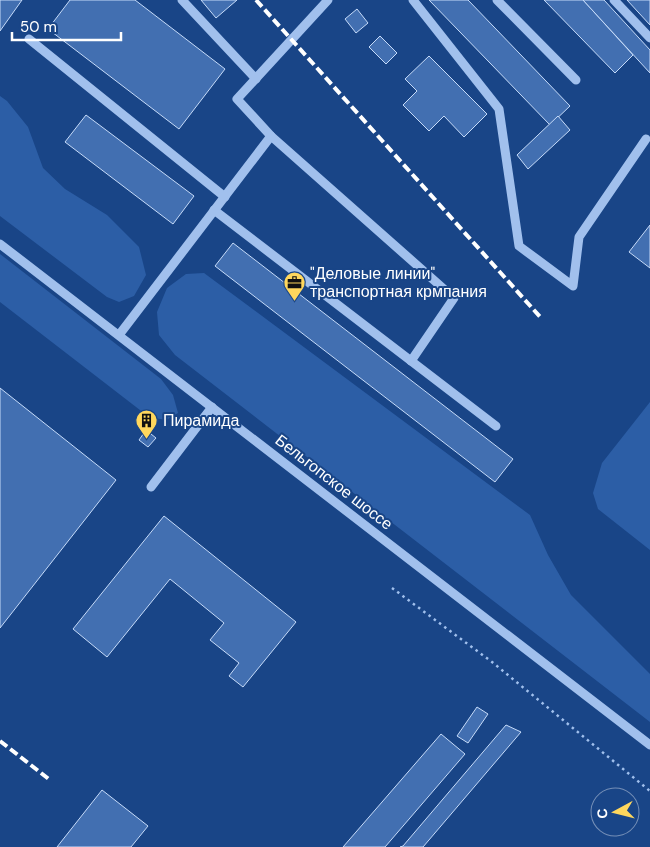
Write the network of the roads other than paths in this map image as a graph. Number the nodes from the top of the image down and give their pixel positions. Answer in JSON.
{"nodes":[{"id":1,"x":182,"y":0,"type":"edge"},
{"id":2,"x":328,"y":0,"type":"edge"},
{"id":3,"x":414,"y":0,"type":"edge"},
{"id":4,"x":497,"y":0,"type":"edge"},
{"id":5,"x":614,"y":0,"type":"edge"},
{"id":6,"x":650,"y":38,"type":"edge"},
{"id":7,"x":29,"y":39,"type":"dead end"},
{"id":8,"x":256,"y":79,"type":"junction"},
{"id":9,"x":576,"y":80,"type":"dead end"},
{"id":10,"x":271,"y":136,"type":"junction"},
{"id":11,"x":646,"y":139,"type":"dead end"},
{"id":12,"x":225,"y":197,"type":"junction"},
{"id":13,"x":214,"y":210,"type":"junction"},
{"id":14,"x":0,"y":244,"type":"edge"},
{"id":15,"x":119,"y":335,"type":"junction"},
{"id":16,"x":411,"y":361,"type":"junction"},
{"id":17,"x":212,"y":407,"type":"junction"},
{"id":18,"x":496,"y":426,"type":"dead end"},
{"id":19,"x":151,"y":488,"type":"dead end"},
{"id":20,"x":650,"y":745,"type":"edge"}],
"edges":[{"from":1,"to":8,"type":"street"},
{"from":2,"to":8,"type":"street"},
{"from":3,"to":11,"type":"street"},
{"from":4,"to":9,"type":"street"},
{"from":5,"to":6,"type":"street"},
{"from":7,"to":12,"type":"street"},
{"from":8,"to":10,"type":"street"},
{"from":10,"to":12,"type":"street"},
{"from":10,"to":16,"type":"street"},
{"from":12,"to":13,"type":"street"},
{"from":13,"to":15,"type":"street"},
{"from":13,"to":16,"type":"street"},
{"from":14,"to":15,"type":"street","name":"Бельгопское шоссе"},
{"from":15,"to":17,"type":"street","name":"Бельгопское шоссе"},
{"from":16,"to":18,"type":"street"},
{"from":17,"to":19,"type":"street"},
{"from":17,"to":20,"type":"street","name":"Бельгопское шоссе"}]}
